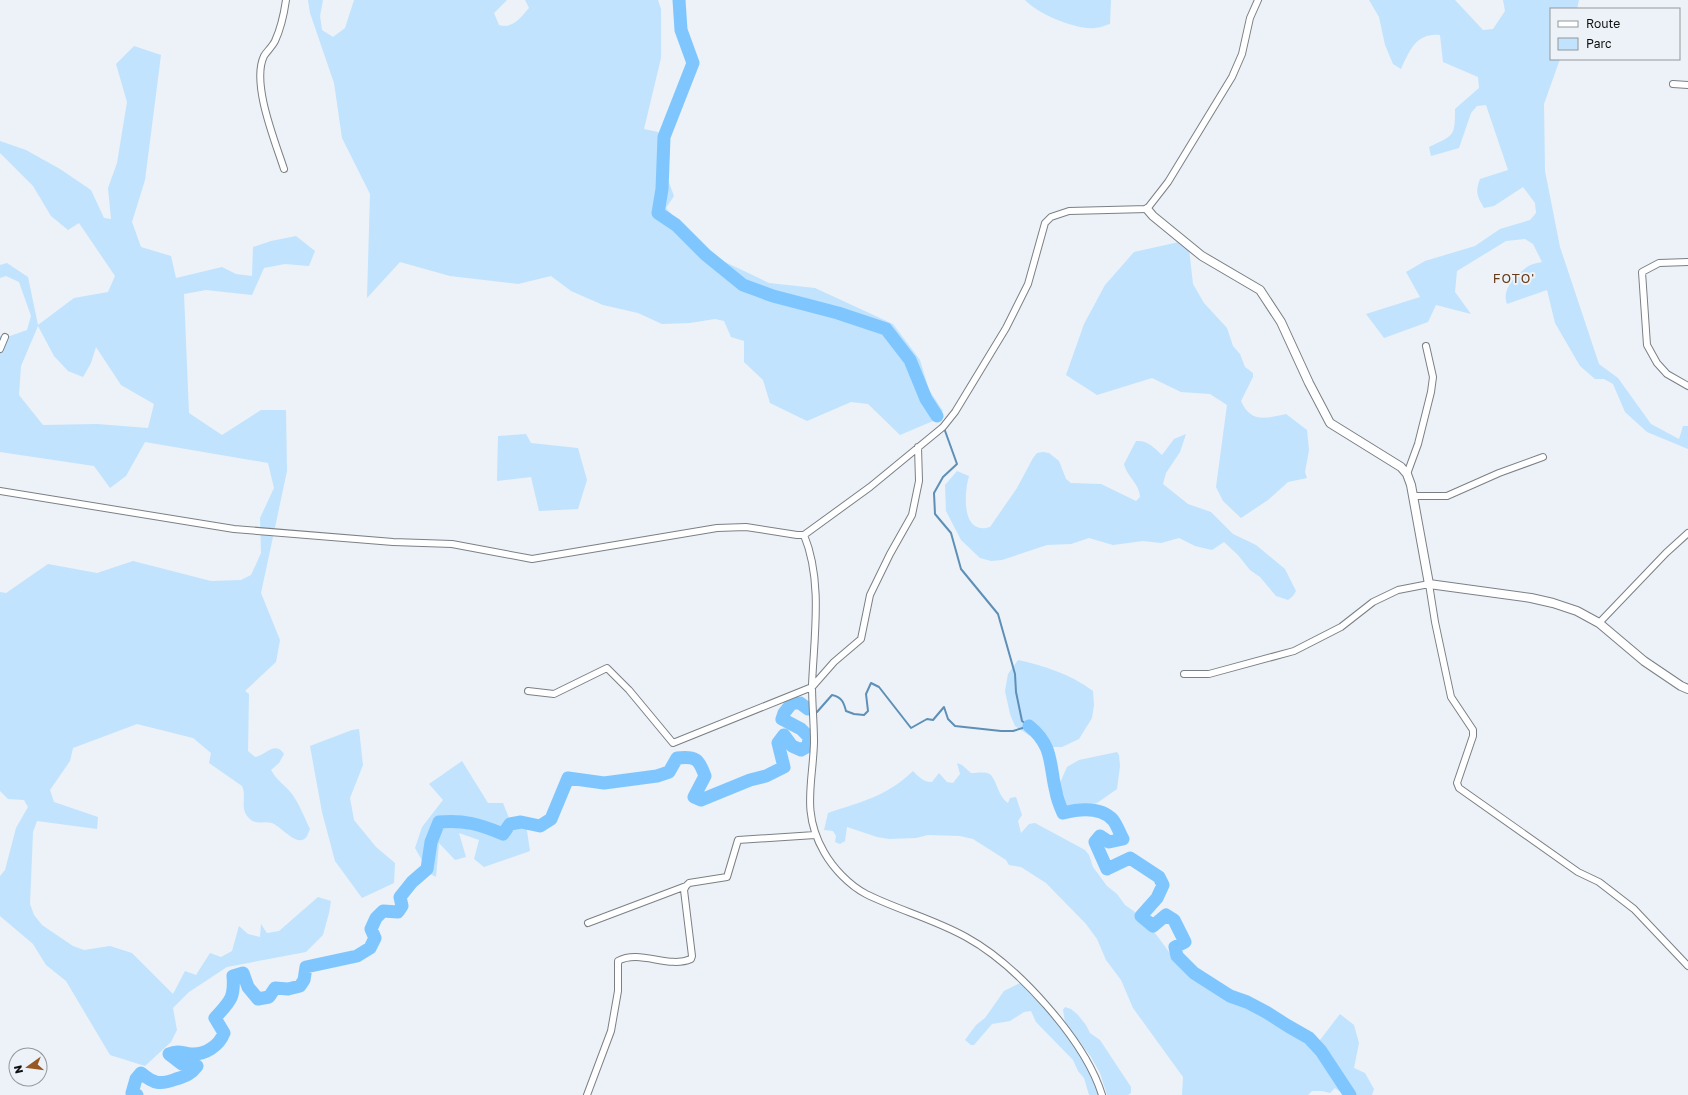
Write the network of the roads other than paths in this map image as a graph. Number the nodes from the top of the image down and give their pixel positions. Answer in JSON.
{"nodes":[{"id":1,"x":286,"y":0,"type":"edge"},
{"id":2,"x":1258,"y":0,"type":"edge"},
{"id":3,"x":1673,"y":84,"type":"dead end"},
{"id":4,"x":1688,"y":85,"type":"edge"},
{"id":5,"x":284,"y":168,"type":"dead end"},
{"id":6,"x":1147,"y":209,"type":"junction"},
{"id":7,"x":1688,"y":262,"type":"edge"},
{"id":8,"x":5,"y":337,"type":"dead end"},
{"id":9,"x":1426,"y":346,"type":"dead end"},
{"id":10,"x":0,"y":350,"type":"edge"},
{"id":11,"x":1688,"y":386,"type":"edge"},
{"id":12,"x":918,"y":447,"type":"junction"},
{"id":13,"x":1544,"y":457,"type":"dead end"},
{"id":14,"x":1407,"y":474,"type":"junction"},
{"id":15,"x":0,"y":491,"type":"edge"},
{"id":16,"x":1413,"y":496,"type":"junction"},
{"id":17,"x":1688,"y":533,"type":"edge"},
{"id":18,"x":804,"y":534,"type":"junction"},
{"id":19,"x":1429,"y":584,"type":"junction"},
{"id":20,"x":1599,"y":623,"type":"junction"},
{"id":21,"x":1184,"y":674,"type":"dead end"},
{"id":22,"x":812,"y":687,"type":"junction"},
{"id":23,"x":1688,"y":689,"type":"edge"},
{"id":24,"x":528,"y":691,"type":"dead end"},
{"id":25,"x":815,"y":835,"type":"junction"},
{"id":26,"x":686,"y":886,"type":"junction"},
{"id":27,"x":588,"y":923,"type":"dead end"},
{"id":28,"x":1688,"y":966,"type":"edge"},
{"id":29,"x":588,"y":1095,"type":"edge"},
{"id":30,"x":1102,"y":1095,"type":"edge"}],
"edges":[{"from":1,"to":5,"type":"street"},
{"from":2,"to":6,"type":"street"},
{"from":3,"to":4,"type":"street"},
{"from":6,"to":12,"type":"street"},
{"from":6,"to":14,"type":"street"},
{"from":7,"to":11,"type":"street"},
{"from":8,"to":10,"type":"street"},
{"from":9,"to":14,"type":"street"},
{"from":12,"to":18,"type":"street"},
{"from":12,"to":22,"type":"street"},
{"from":13,"to":16,"type":"street"},
{"from":14,"to":16,"type":"street"},
{"from":15,"to":18,"type":"street"},
{"from":16,"to":19,"type":"street"},
{"from":17,"to":20,"type":"street"},
{"from":18,"to":22,"type":"street"},
{"from":19,"to":20,"type":"street"},
{"from":19,"to":21,"type":"street"},
{"from":19,"to":28,"type":"street"},
{"from":20,"to":23,"type":"street"},
{"from":22,"to":24,"type":"street"},
{"from":22,"to":25,"type":"street"},
{"from":25,"to":26,"type":"street"},
{"from":25,"to":30,"type":"street"},
{"from":26,"to":27,"type":"street"},
{"from":26,"to":29,"type":"street"}]}
